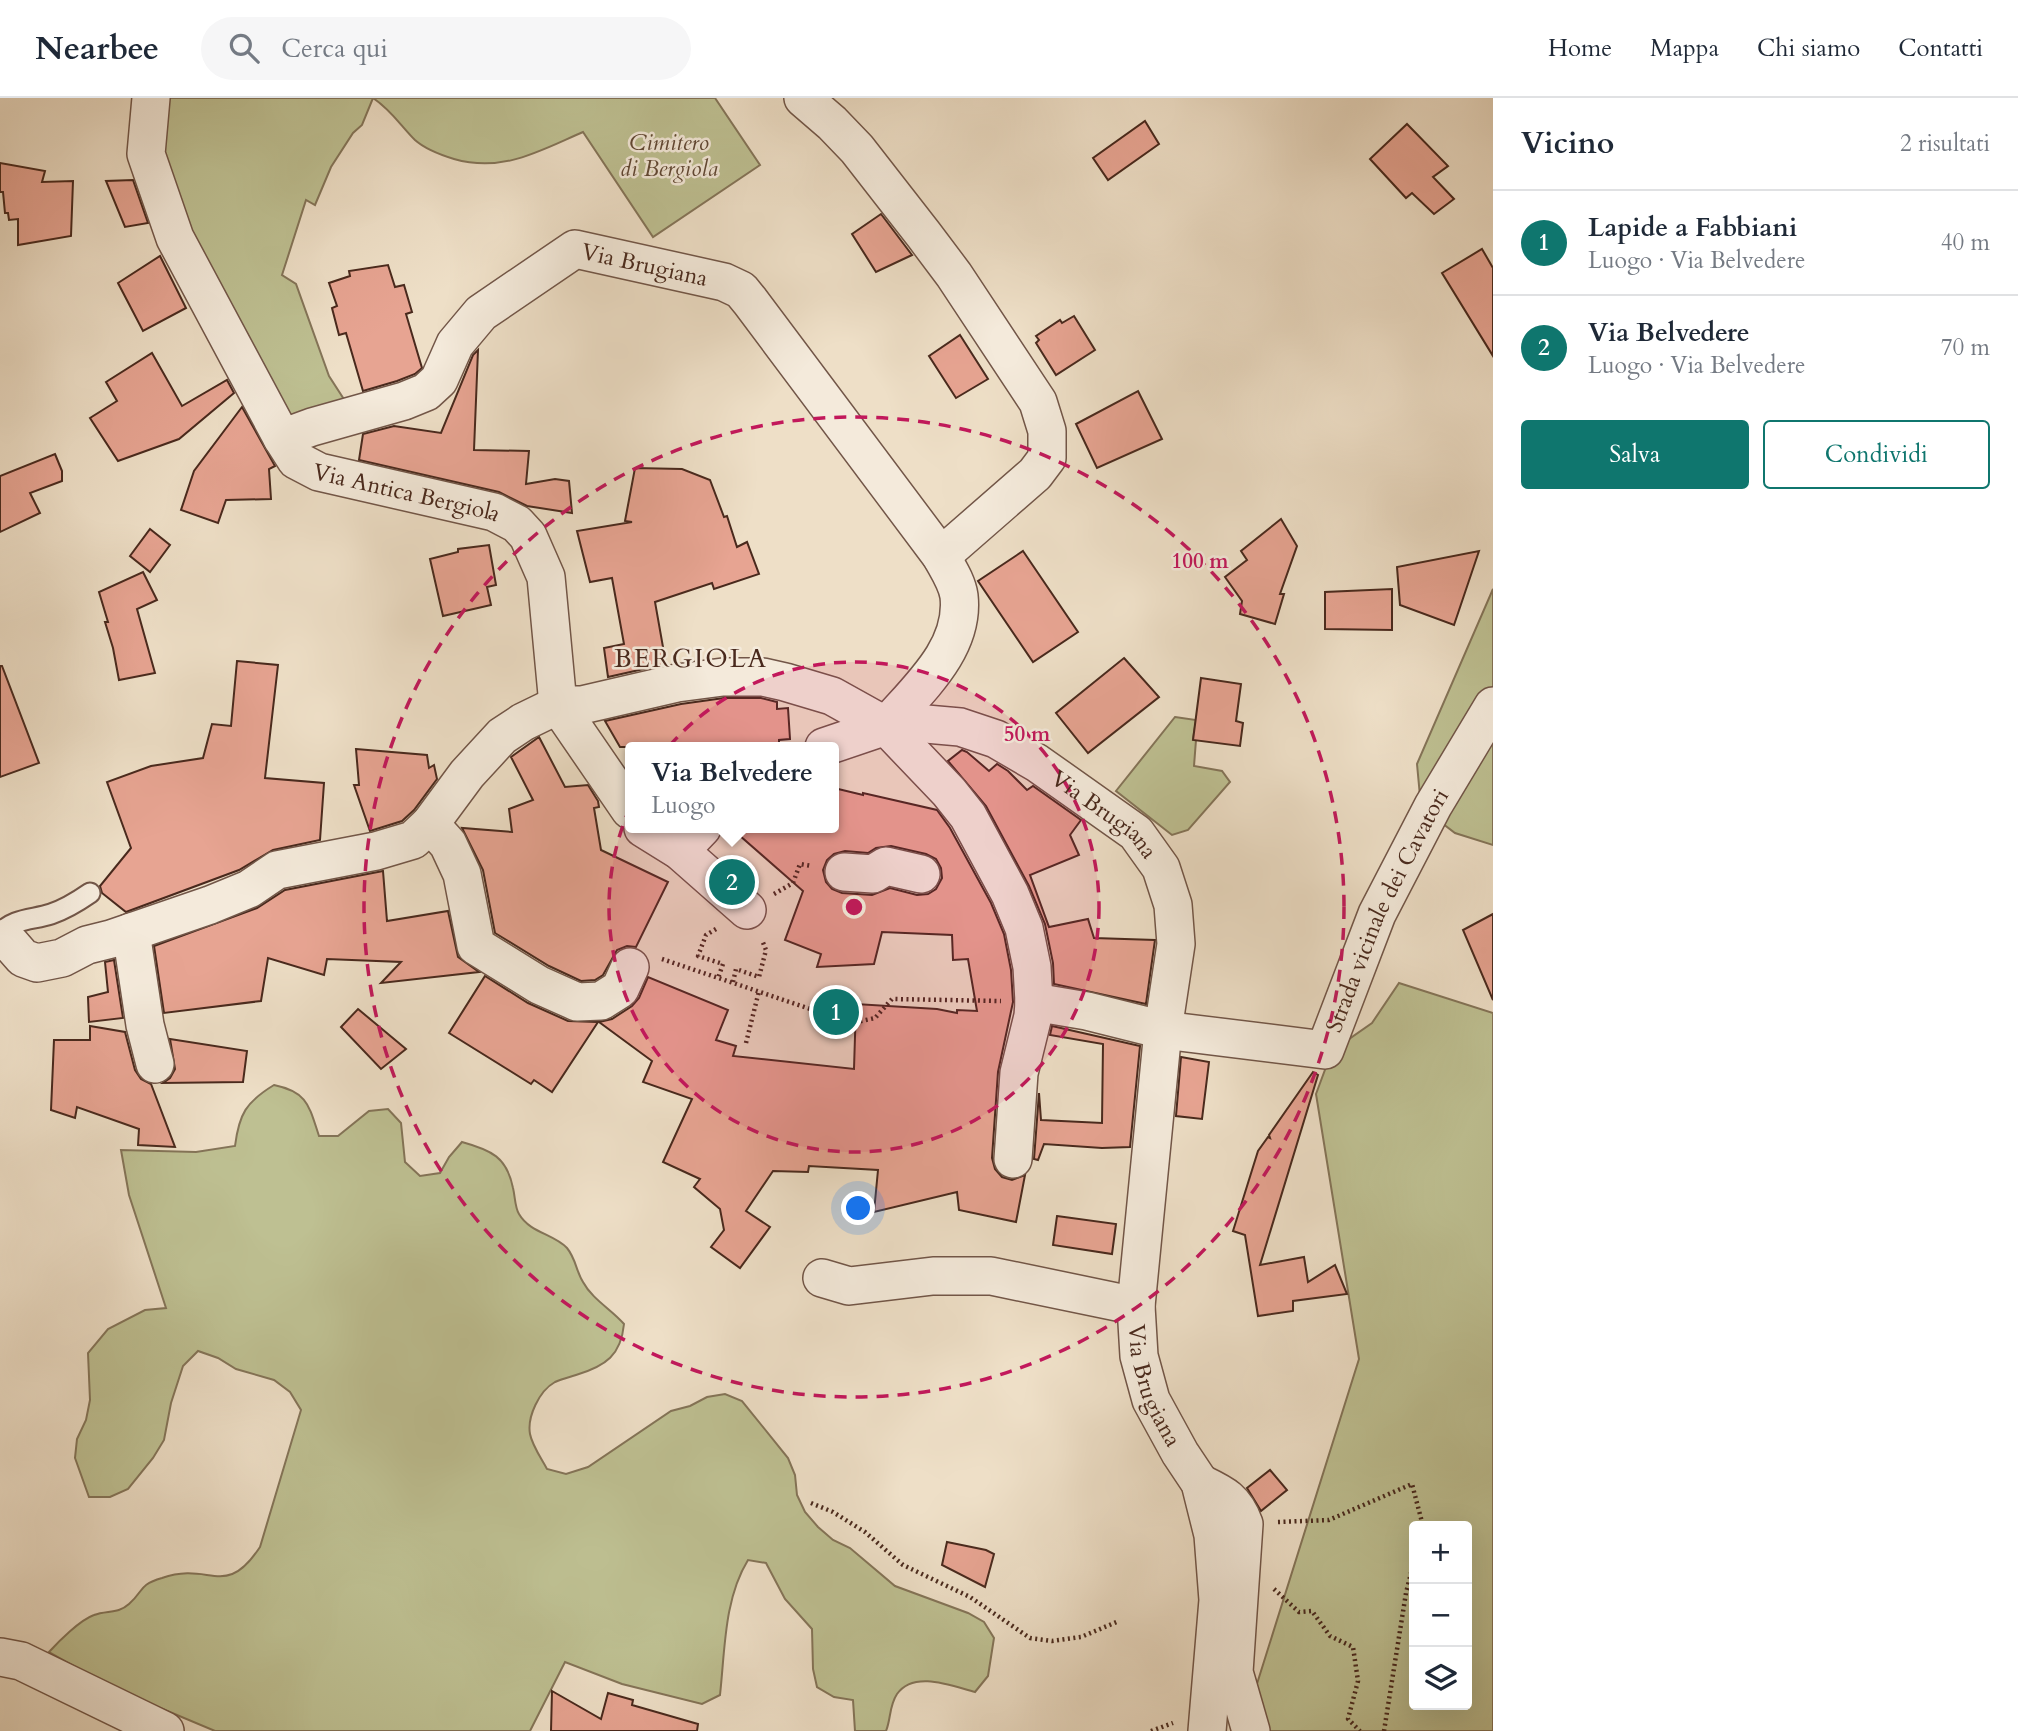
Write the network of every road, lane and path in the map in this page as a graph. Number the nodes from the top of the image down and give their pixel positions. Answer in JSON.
{"nodes":[{"id":1,"x":151,"y":98,"type":"edge"},
{"id":2,"x":803,"y":98,"type":"edge"},
{"id":3,"x":282,"y":438,"type":"junction"},
{"id":4,"x":941,"y":556,"type":"junction"},
{"id":5,"x":558,"y":705,"type":"junction"},
{"id":6,"x":1493,"y":706,"type":"edge"},
{"id":7,"x":886,"y":726,"type":"junction"},
{"id":8,"x":839,"y":742,"type":"edge"},
{"id":9,"x":625,"y":801,"type":"edge"},
{"id":10,"x":430,"y":824,"type":"junction"},
{"id":11,"x":663,"y":833,"type":"edge"},
{"id":12,"x":691,"y":840,"type":"edge"},
{"id":13,"x":844,"y":872,"type":"dead end"},
{"id":14,"x":921,"y":874,"type":"dead end"},
{"id":15,"x":90,"y":893,"type":"dead end"},
{"id":16,"x":747,"y":910,"type":"dead end"},
{"id":17,"x":131,"y":932,"type":"junction"},
{"id":18,"x":0,"y":937,"type":"edge"},
{"id":19,"x":698,"y":956,"type":"dead end"},
{"id":20,"x":629,"y":967,"type":"joint"},
{"id":21,"x":759,"y":976,"type":"dead end"},
{"id":22,"x":718,"y":978,"type":"junction"},
{"id":23,"x":733,"y":982,"type":"junction"},
{"id":24,"x":760,"y":991,"type":"junction"},
{"id":25,"x":1034,"y":1002,"type":"junction"},
{"id":26,"x":1164,"y":1030,"type":"junction"},
{"id":27,"x":746,"y":1043,"type":"dead end"},
{"id":28,"x":155,"y":1064,"type":"dead end"},
{"id":29,"x":1013,"y":1159,"type":"dead end"},
{"id":30,"x":822,"y":1279,"type":"dead end"},
{"id":31,"x":1136,"y":1306,"type":"junction"},
{"id":32,"x":1200,"y":1483,"type":"junction"},
{"id":33,"x":811,"y":1503,"type":"dead end"},
{"id":34,"x":1422,"y":1521,"type":"edge"},
{"id":35,"x":1244,"y":1524,"type":"junction"},
{"id":36,"x":1241,"y":1562,"type":"junction"},
{"id":37,"x":1409,"y":1581,"type":"edge"},
{"id":38,"x":1119,"y":1621,"type":"dead end"},
{"id":39,"x":0,"y":1657,"type":"edge"},
{"id":40,"x":165,"y":1731,"type":"edge"},
{"id":41,"x":1206,"y":1731,"type":"edge"},
{"id":42,"x":1251,"y":1731,"type":"edge"},
{"id":43,"x":1360,"y":1731,"type":"edge"},
{"id":44,"x":1384,"y":1731,"type":"edge"}],
"edges":[{"from":1,"to":3,"type":"street","name":"Via Antica Bergiola"},
{"from":2,"to":4,"type":"street"},
{"from":3,"to":4,"type":"street","name":"Via Brugiana"},
{"from":3,"to":5,"type":"street","name":"Via Antica Bergiola"},
{"from":4,"to":7,"type":"street","name":"Via Brugiana"},
{"from":5,"to":7,"type":"street"},
{"from":5,"to":9,"type":"street"},
{"from":5,"to":10,"type":"street"},
{"from":6,"to":26,"type":"street","name":"Strada vicinale dei Cavatori"},
{"from":7,"to":8,"type":"street","name":"Via Brugiana"},
{"from":7,"to":25,"type":"street"},
{"from":7,"to":26,"type":"street","name":"Via Brugiana"},
{"from":10,"to":17,"type":"street"},
{"from":10,"to":20,"type":"street"},
{"from":11,"to":12,"type":"street"},
{"from":12,"to":16,"type":"street"},
{"from":13,"to":14,"type":"street"},
{"from":15,"to":18,"type":"lane"},
{"from":17,"to":18,"type":"street"},
{"from":17,"to":28,"type":"street"},
{"from":19,"to":22,"type":"path"},
{"from":20,"to":22,"type":"path"},
{"from":21,"to":23,"type":"path"},
{"from":22,"to":23,"type":"path"},
{"from":23,"to":24,"type":"path"},
{"from":24,"to":25,"type":"path"},
{"from":24,"to":27,"type":"path"},
{"from":25,"to":26,"type":"street"},
{"from":25,"to":29,"type":"street"},
{"from":26,"to":31,"type":"street","name":"Via Brugiana"},
{"from":30,"to":31,"type":"street"},
{"from":31,"to":32,"type":"street","name":"Via Brugiana"},
{"from":32,"to":35,"type":"street"},
{"from":32,"to":41,"type":"street","name":"Via Brugiana"},
{"from":33,"to":38,"type":"path"},
{"from":34,"to":35,"type":"path"},
{"from":35,"to":36,"type":"street"},
{"from":36,"to":42,"type":"street"},
{"from":36,"to":43,"type":"path"},
{"from":37,"to":44,"type":"path"},
{"from":39,"to":40,"type":"street"}]}
